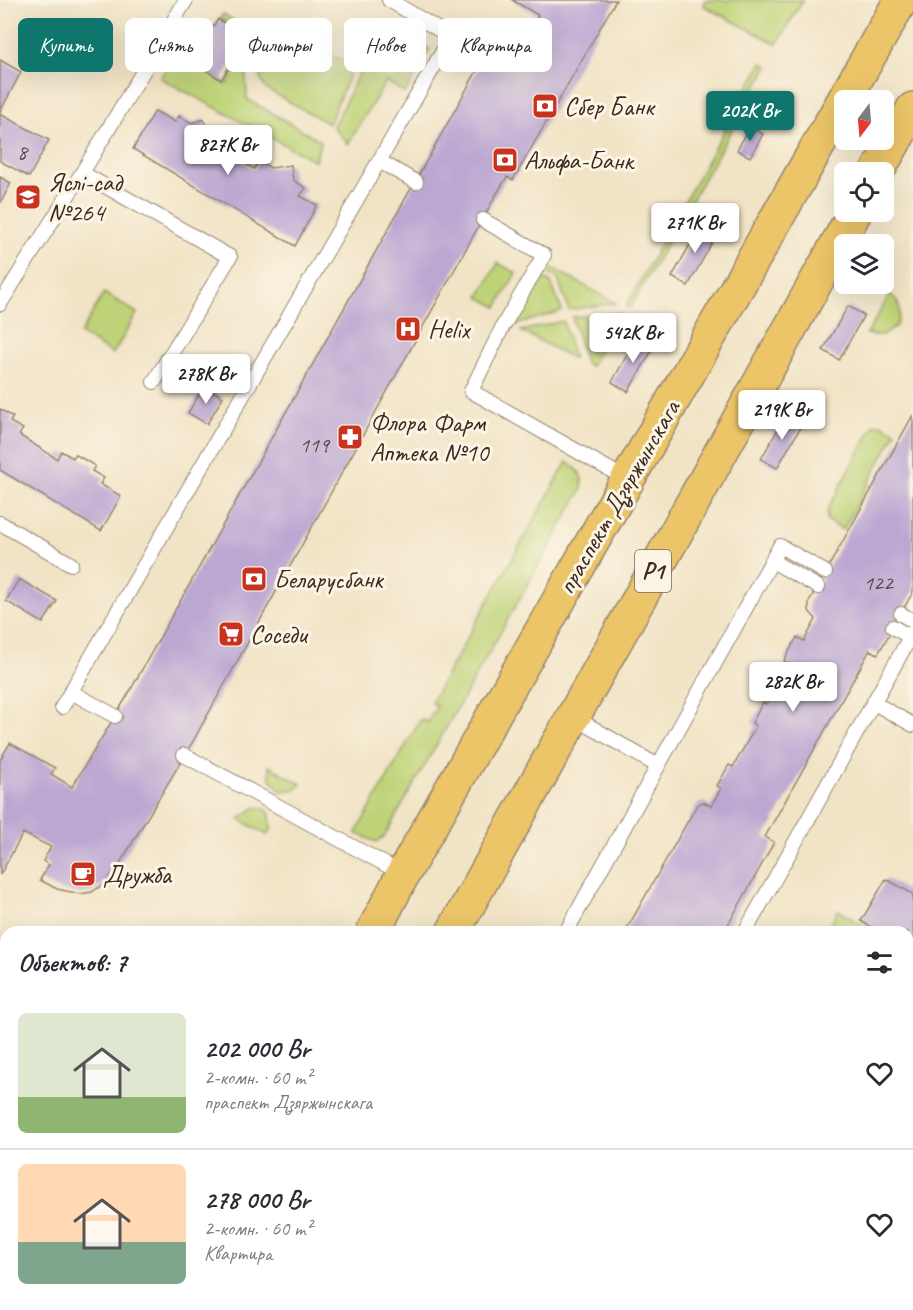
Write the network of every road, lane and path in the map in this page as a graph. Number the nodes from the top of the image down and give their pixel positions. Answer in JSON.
{"nodes":[{"id":1,"x":186,"y":0,"type":"edge"},
{"id":2,"x":389,"y":0,"type":"edge"},
{"id":3,"x":901,"y":0,"type":"edge"},
{"id":4,"x":913,"y":109,"type":"edge"},
{"id":5,"x":379,"y":161,"type":"junction"},
{"id":6,"x":883,"y":162,"type":"edge"},
{"id":7,"x":82,"y":173,"type":"junction"},
{"id":8,"x":416,"y":182,"type":"dead end"},
{"id":9,"x":483,"y":220,"type":"dead end"},
{"id":10,"x":849,"y":222,"type":"edge"},
{"id":11,"x":0,"y":304,"type":"edge"},
{"id":12,"x":154,"y":382,"type":"dead end"},
{"id":13,"x":628,"y":480,"type":"junction"},
{"id":14,"x":0,"y":523,"type":"edge"},
{"id":15,"x":772,"y":561,"type":"junction"},
{"id":16,"x":71,"y":564,"type":"dead end"},
{"id":17,"x":825,"y":572,"type":"dead end"},
{"id":18,"x":818,"y":586,"type":"dead end"},
{"id":19,"x":901,"y":614,"type":"dead end"},
{"id":20,"x":913,"y":621,"type":"edge"},
{"id":21,"x":894,"y":627,"type":"dead end"},
{"id":22,"x":911,"y":635,"type":"edge"},
{"id":23,"x":71,"y":692,"type":"junction"},
{"id":24,"x":874,"y":703,"type":"junction"},
{"id":25,"x":62,"y":707,"type":"dead end"},
{"id":26,"x":572,"y":716,"type":"junction"},
{"id":27,"x":115,"y":717,"type":"dead end"},
{"id":28,"x":913,"y":725,"type":"edge"},
{"id":29,"x":184,"y":755,"type":"dead end"},
{"id":30,"x":658,"y":766,"type":"junction"},
{"id":31,"x":403,"y":874,"type":"junction"},
{"id":32,"x":376,"y":926,"type":"edge"},
{"id":33,"x":456,"y":926,"type":"edge"},
{"id":34,"x":569,"y":926,"type":"edge"},
{"id":35,"x":748,"y":926,"type":"edge"}],
"edges":[{"from":1,"to":7,"type":"lane"},
{"from":2,"to":5,"type":"lane"},
{"from":3,"to":13,"type":"main road","name":"праспект Дзяржынскага"},
{"from":4,"to":6,"type":"main road"},
{"from":5,"to":8,"type":"lane"},
{"from":5,"to":23,"type":"lane"},
{"from":7,"to":11,"type":"lane"},
{"from":7,"to":12,"type":"lane"},
{"from":9,"to":13,"type":"lane"},
{"from":10,"to":26,"type":"main road","number":"Р1"},
{"from":13,"to":31,"type":"main road","name":"праспект Дзяржынскага"},
{"from":14,"to":16,"type":"lane"},
{"from":15,"to":17,"type":"lane"},
{"from":15,"to":18,"type":"lane"},
{"from":15,"to":30,"type":"lane"},
{"from":19,"to":20,"type":"lane"},
{"from":21,"to":22,"type":"lane"},
{"from":22,"to":24,"type":"lane"},
{"from":23,"to":25,"type":"lane"},
{"from":23,"to":27,"type":"lane"},
{"from":24,"to":28,"type":"lane"},
{"from":24,"to":35,"type":"lane"},
{"from":26,"to":30,"type":"lane"},
{"from":26,"to":33,"type":"main road","number":"Р1"},
{"from":29,"to":31,"type":"lane"},
{"from":30,"to":34,"type":"lane"},
{"from":31,"to":32,"type":"main road","name":"праспект Дзяржынскага"}]}
